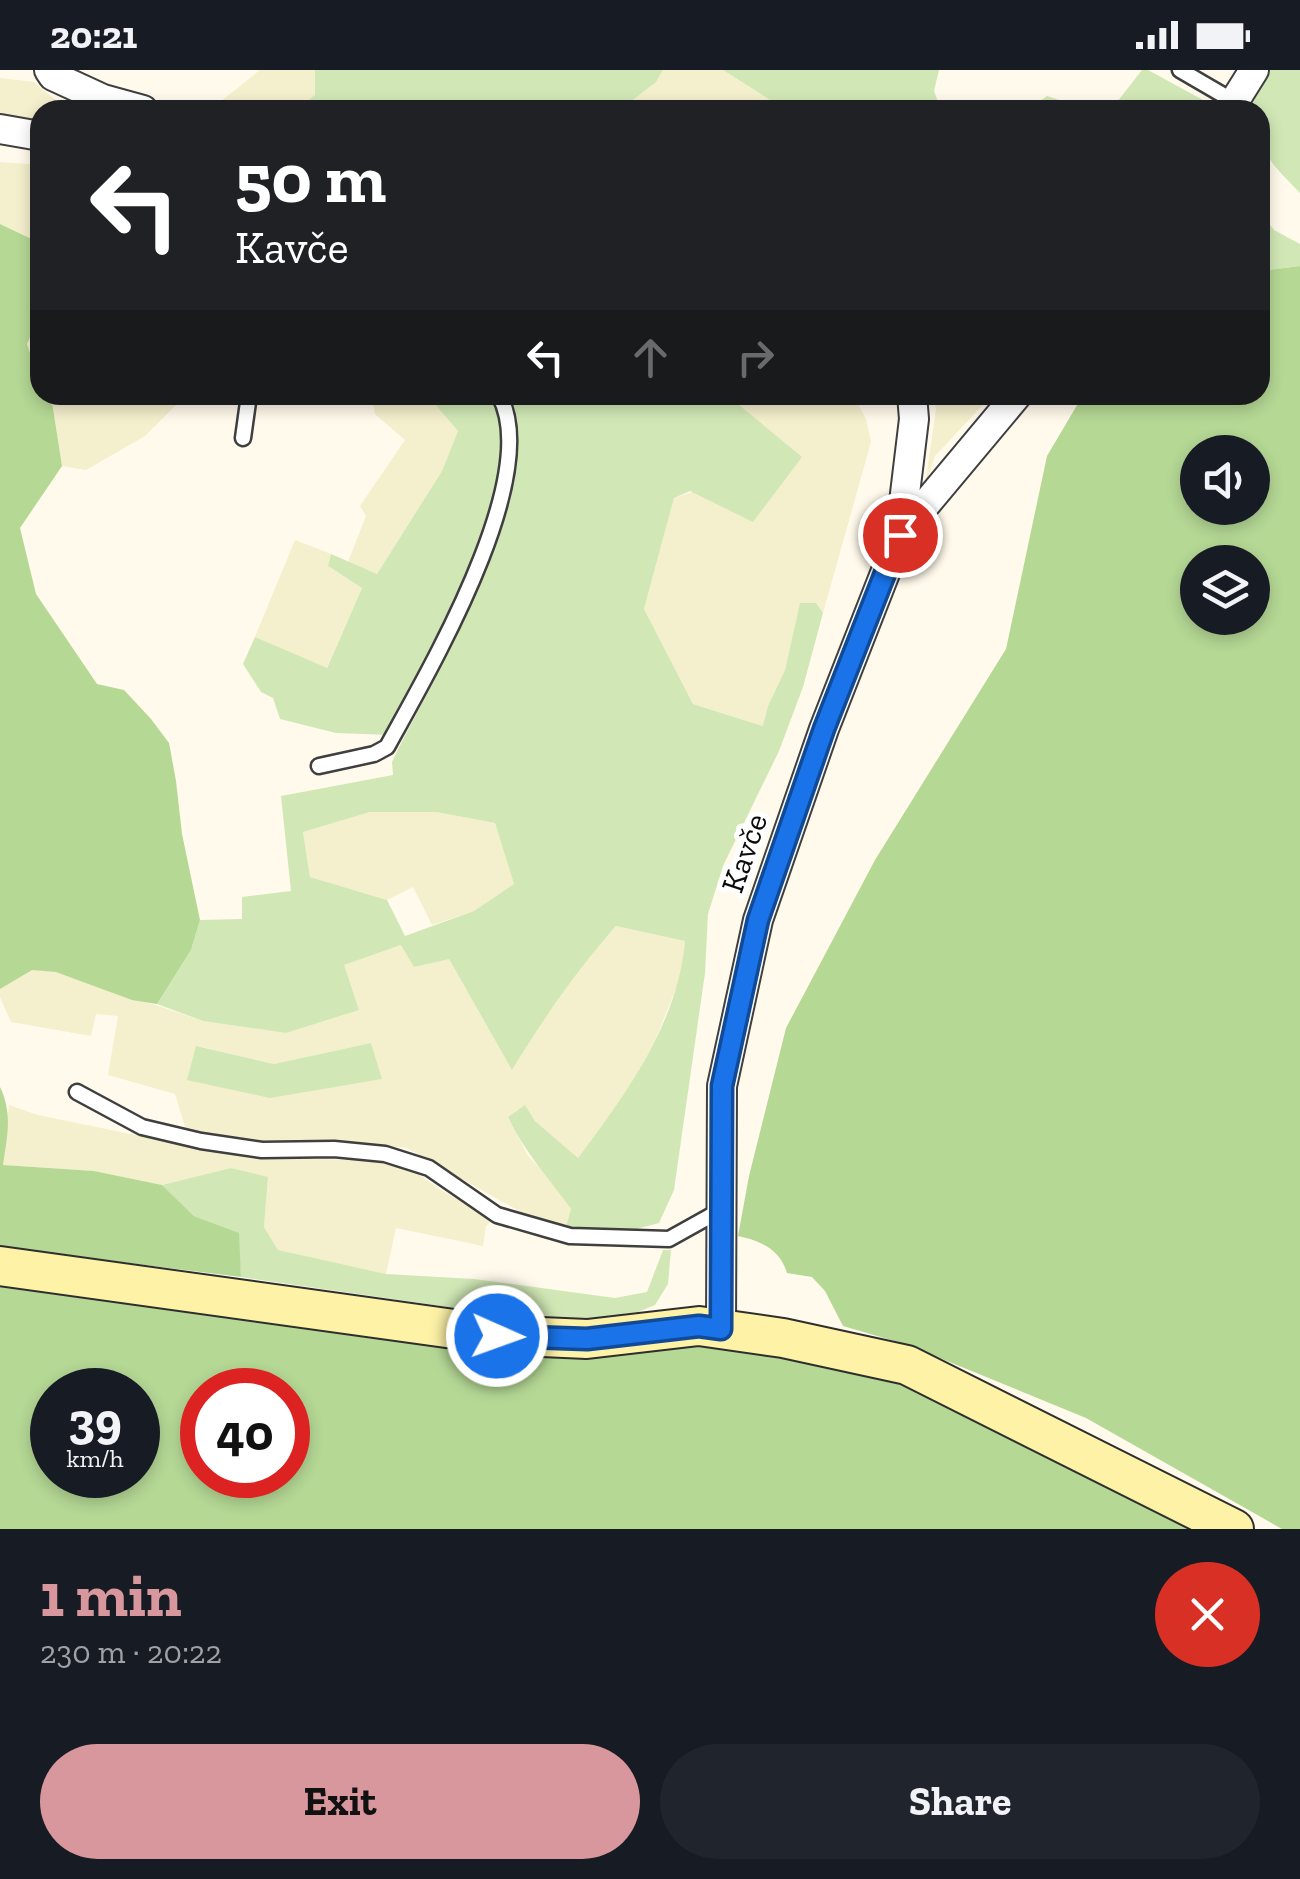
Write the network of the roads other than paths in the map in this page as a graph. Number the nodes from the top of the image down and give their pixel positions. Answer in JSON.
{"nodes":[{"id":1,"x":49,"y":70,"type":"edge"},
{"id":2,"x":1180,"y":70,"type":"edge"},
{"id":3,"x":1254,"y":70,"type":"edge"},
{"id":4,"x":107,"y":100,"type":"edge"},
{"id":5,"x":1223,"y":100,"type":"edge"},
{"id":6,"x":1236,"y":100,"type":"edge"},
{"id":7,"x":0,"y":128,"type":"edge"},
{"id":8,"x":30,"y":134,"type":"edge"},
{"id":9,"x":247,"y":405,"type":"edge"},
{"id":10,"x":504,"y":405,"type":"edge"},
{"id":11,"x":913,"y":405,"type":"edge"},
{"id":12,"x":1009,"y":405,"type":"edge"},
{"id":13,"x":242,"y":438,"type":"dead end"},
{"id":14,"x":900,"y":535,"type":"junction"},
{"id":15,"x":320,"y":766,"type":"dead end"},
{"id":16,"x":78,"y":1092,"type":"dead end"},
{"id":17,"x":721,"y":1210,"type":"junction"},
{"id":18,"x":0,"y":1266,"type":"edge"},
{"id":19,"x":721,"y":1329,"type":"junction"},
{"id":20,"x":1234,"y":1529,"type":"edge"}],
"edges":[{"from":1,"to":4,"type":"street"},
{"from":2,"to":5,"type":"lane"},
{"from":3,"to":6,"type":"street"},
{"from":7,"to":8,"type":"street"},
{"from":9,"to":13,"type":"lane"},
{"from":10,"to":15,"type":"lane"},
{"from":11,"to":14,"type":"street","name":"Kavče"},
{"from":12,"to":14,"type":"street","name":"Kavče"},
{"from":14,"to":17,"type":"street","name":"Kavče"},
{"from":16,"to":17,"type":"lane"},
{"from":17,"to":19,"type":"street","name":"Kavče"},
{"from":18,"to":19,"type":"street"},
{"from":19,"to":20,"type":"street"}]}
